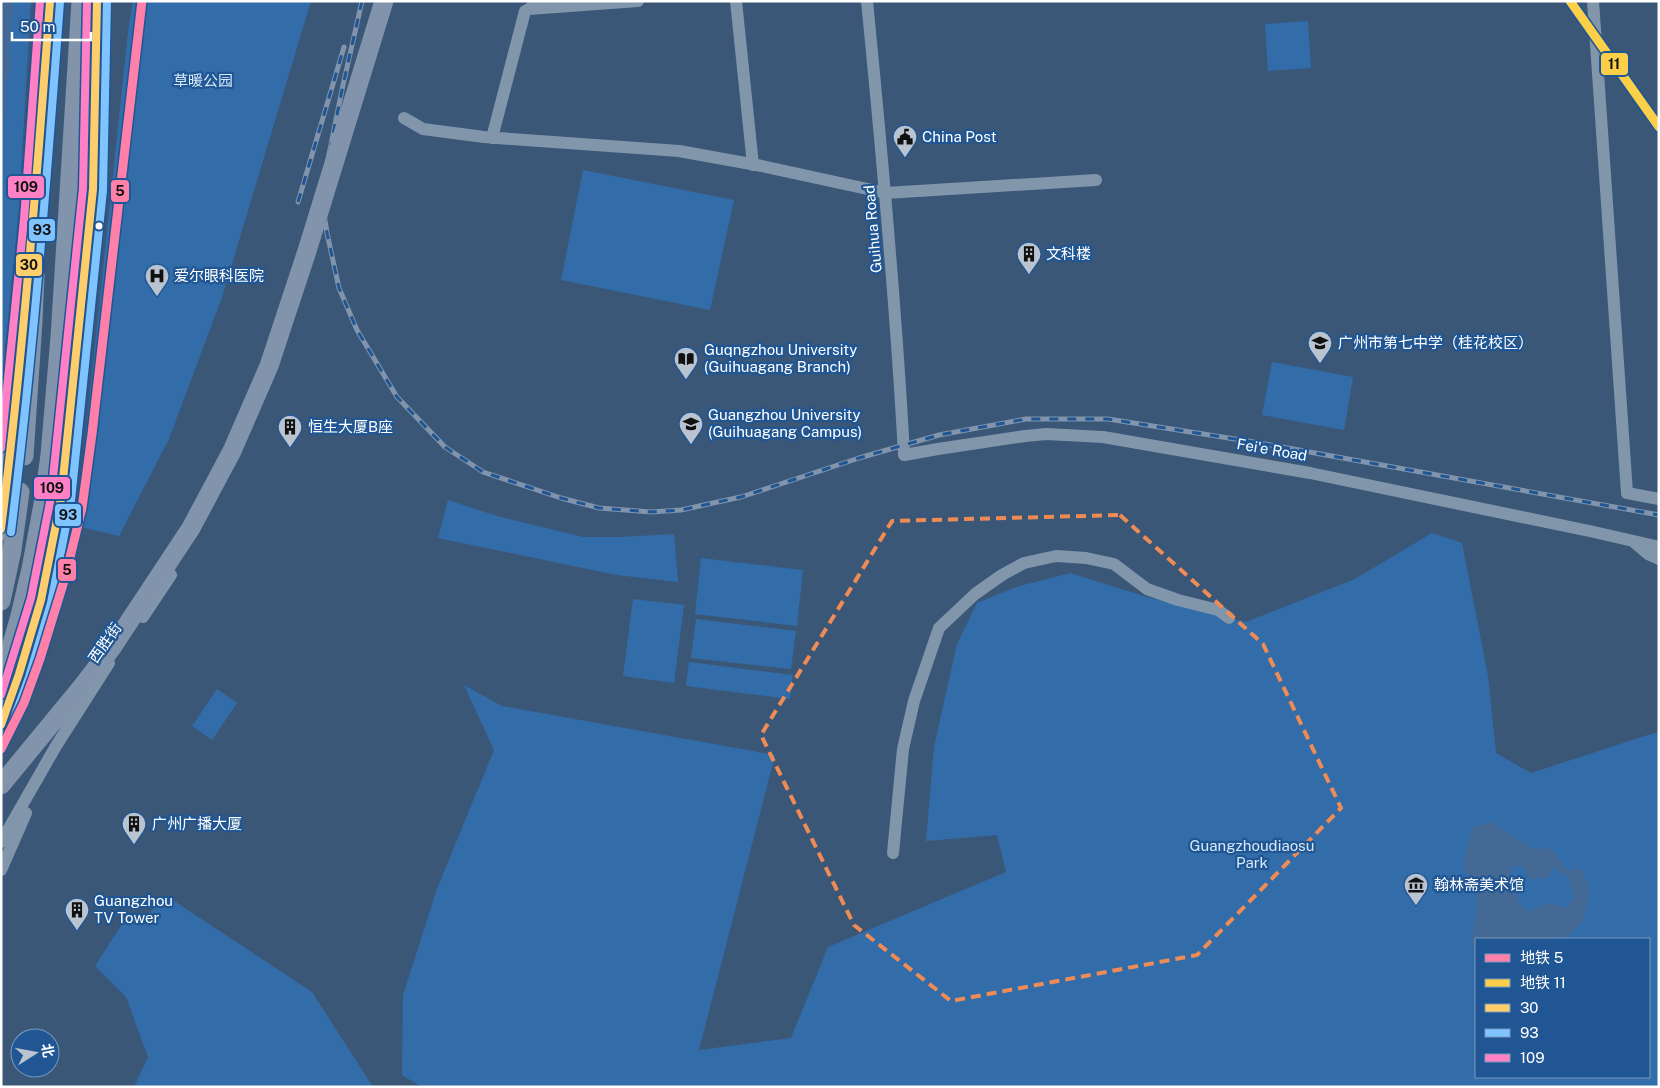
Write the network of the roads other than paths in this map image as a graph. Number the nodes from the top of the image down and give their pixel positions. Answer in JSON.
{"nodes":[{"id":1,"x":49,"y":1,"type":"edge"},
{"id":2,"x":70,"y":1,"type":"edge"},
{"id":3,"x":81,"y":1,"type":"edge"},
{"id":4,"x":97,"y":1,"type":"edge"},
{"id":5,"x":384,"y":1,"type":"edge"},
{"id":6,"x":638,"y":1,"type":"edge"},
{"id":7,"x":736,"y":1,"type":"edge"},
{"id":8,"x":868,"y":1,"type":"edge"},
{"id":9,"x":1593,"y":1,"type":"edge"},
{"id":10,"x":531,"y":5,"type":"edge"},
{"id":11,"x":95,"y":33,"type":"junction"},
{"id":12,"x":72,"y":63,"type":"junction"},
{"id":13,"x":404,"y":118,"type":"dead end"},
{"id":14,"x":492,"y":138,"type":"junction"},
{"id":15,"x":38,"y":149,"type":"junction"},
{"id":16,"x":753,"y":165,"type":"junction"},
{"id":17,"x":1096,"y":180,"type":"dead end"},
{"id":18,"x":886,"y":193,"type":"junction"},
{"id":19,"x":34,"y":220,"type":"junction"},
{"id":20,"x":1,"y":410,"type":"edge"},
{"id":21,"x":50,"y":455,"type":"junction"},
{"id":22,"x":904,"y":456,"type":"joint"},
{"id":23,"x":1,"y":476,"type":"edge"},
{"id":24,"x":1659,"y":499,"type":"edge"},
{"id":25,"x":1,"y":532,"type":"edge"},
{"id":26,"x":1631,"y":540,"type":"junction"},
{"id":27,"x":1659,"y":547,"type":"edge"},
{"id":28,"x":182,"y":559,"type":"dead end"},
{"id":29,"x":1659,"y":559,"type":"edge"},
{"id":30,"x":1,"y":601,"type":"edge"},
{"id":31,"x":1229,"y":618,"type":"dead end"},
{"id":32,"x":1,"y":655,"type":"edge"},
{"id":33,"x":1,"y":682,"type":"edge"},
{"id":34,"x":1,"y":726,"type":"edge"},
{"id":35,"x":56,"y":746,"type":"junction"},
{"id":36,"x":1,"y":785,"type":"edge"},
{"id":37,"x":1,"y":842,"type":"edge"},
{"id":38,"x":893,"y":853,"type":"dead end"},
{"id":39,"x":1,"y":870,"type":"edge"}],
"edges":[{"from":1,"to":15,"type":"highway"},
{"from":1,"to":19,"type":"highway"},
{"from":2,"to":12,"type":"highway"},
{"from":3,"to":12,"type":"highway"},
{"from":4,"to":11,"type":"highway"},
{"from":5,"to":36,"type":"highway","bridge":true},
{"from":6,"to":10,"type":"street"},
{"from":7,"to":16,"type":"street"},
{"from":8,"to":18,"type":"street","name":"Guihua Road"},
{"from":9,"to":24,"type":"street"},
{"from":10,"to":14,"type":"street"},
{"from":11,"to":21,"type":"highway"},
{"from":11,"to":34,"type":"highway"},
{"from":12,"to":21,"type":"highway"},
{"from":12,"to":32,"type":"highway"},
{"from":13,"to":14,"type":"street"},
{"from":14,"to":16,"type":"street"},
{"from":15,"to":23,"type":"highway","bridge":true},
{"from":15,"to":30,"type":"highway","bridge":true},
{"from":16,"to":18,"type":"street"},
{"from":17,"to":18,"type":"street"},
{"from":18,"to":22,"type":"street","name":"Guihua Road"},
{"from":19,"to":20,"type":"highway"},
{"from":19,"to":25,"type":"highway"},
{"from":21,"to":33,"type":"highway"},
{"from":22,"to":26,"type":"street","name":"Fei'e Road"},
{"from":26,"to":27,"type":"street","name":"Fei'e Road"},
{"from":26,"to":29,"type":"street"},
{"from":28,"to":35,"type":"street","name":"西胜街"},
{"from":31,"to":38,"type":"street"},
{"from":35,"to":37,"type":"street","name":"西胜街"},
{"from":35,"to":39,"type":"street","name":"西胜街"}]}
